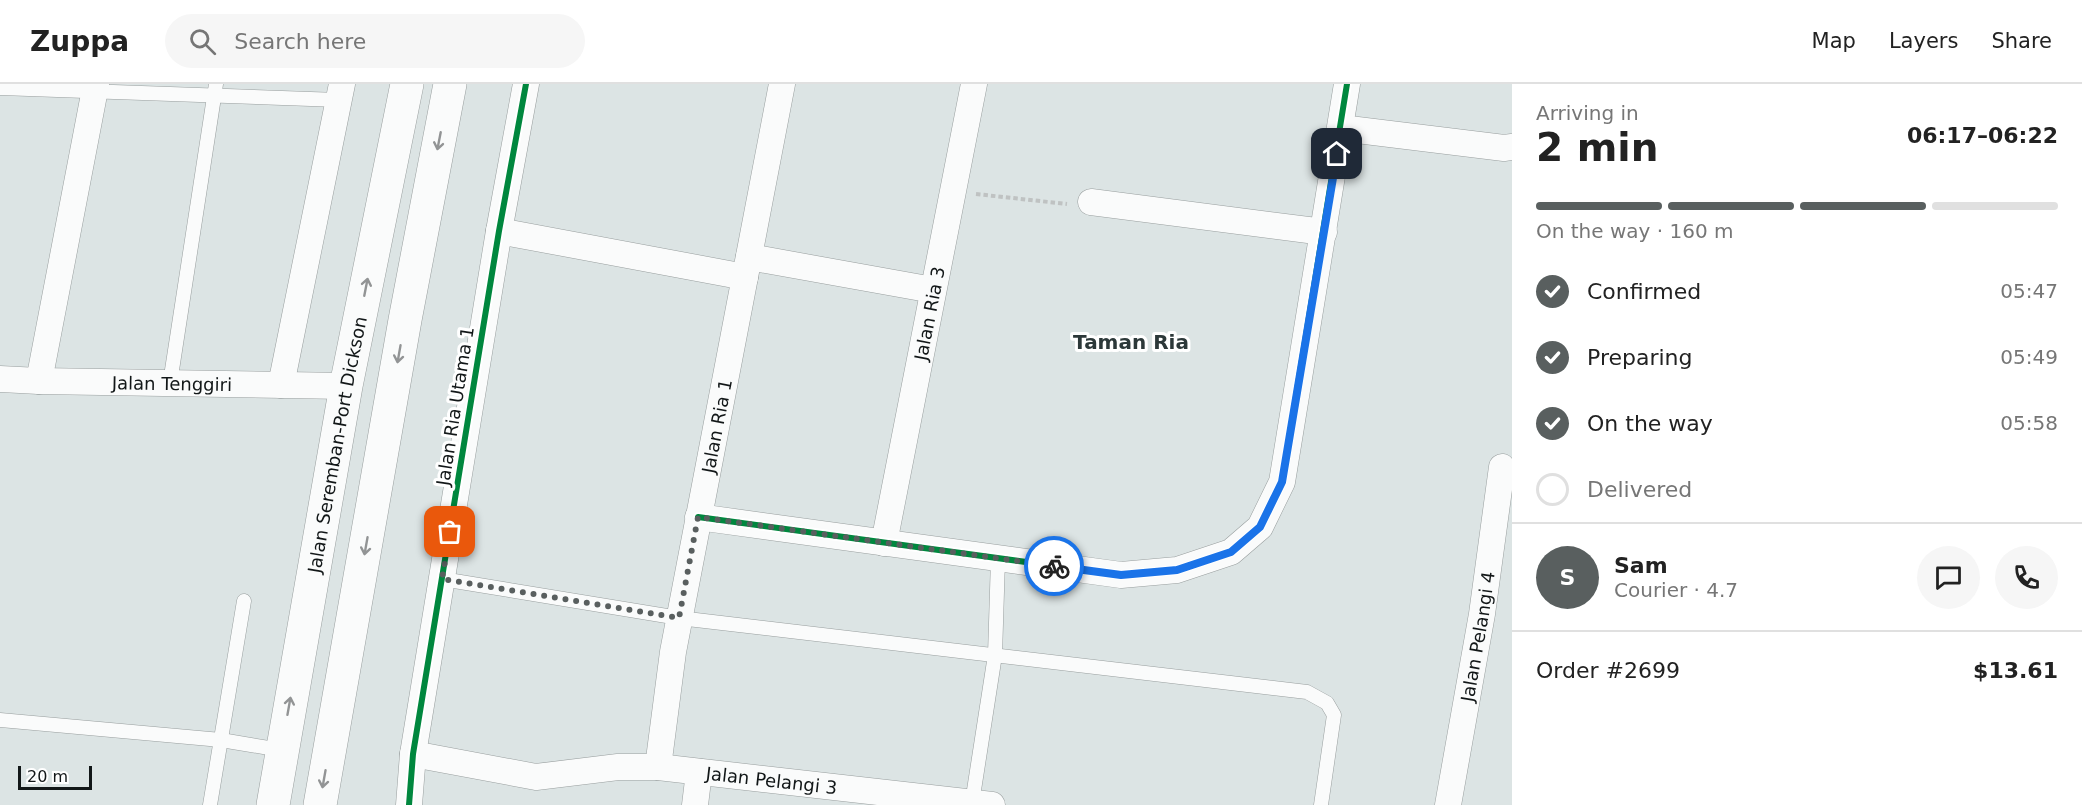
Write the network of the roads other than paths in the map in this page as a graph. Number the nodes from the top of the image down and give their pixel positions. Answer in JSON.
{"nodes":[{"id":1,"x":407,"y":84,"type":"edge"},
{"id":2,"x":450,"y":84,"type":"edge"},
{"id":3,"x":526,"y":84,"type":"edge"},
{"id":4,"x":782,"y":84,"type":"edge"},
{"id":5,"x":974,"y":84,"type":"edge"},
{"id":6,"x":1347,"y":84,"type":"edge"},
{"id":7,"x":0,"y":88,"type":"edge"},
{"id":8,"x":96,"y":88,"type":"edge"},
{"id":9,"x":214,"y":90,"type":"edge"},
{"id":10,"x":340,"y":92,"type":"edge"},
{"id":11,"x":1341,"y":128,"type":"junction"},
{"id":12,"x":1512,"y":147,"type":"edge"},
{"id":13,"x":1091,"y":202,"type":"road end"},
{"id":14,"x":499,"y":231,"type":"junction"},
{"id":15,"x":1324,"y":232,"type":"junction"},
{"id":16,"x":747,"y":267,"type":"junction"},
{"id":17,"x":933,"y":290,"type":"junction"},
{"id":18,"x":0,"y":379,"type":"edge"},
{"id":19,"x":39,"y":381,"type":"junction"},
{"id":20,"x":170,"y":383,"type":"junction"},
{"id":21,"x":281,"y":385,"type":"junction"},
{"id":22,"x":346,"y":386,"type":"junction"},
{"id":23,"x":1503,"y":467,"type":"dead end"},
{"id":24,"x":698,"y":517,"type":"junction"},
{"id":25,"x":884,"y":543,"type":"junction"},
{"id":26,"x":998,"y":559,"type":"junction"},
{"id":27,"x":442,"y":579,"type":"junction"},
{"id":28,"x":244,"y":601,"type":"dead end"},
{"id":29,"x":679,"y":618,"type":"junction"},
{"id":30,"x":995,"y":655,"type":"junction"},
{"id":31,"x":0,"y":720,"type":"edge"},
{"id":32,"x":221,"y":740,"type":"junction"},
{"id":33,"x":281,"y":750,"type":"junction"},
{"id":34,"x":413,"y":754,"type":"junction"},
{"id":35,"x":658,"y":767,"type":"junction"},
{"id":36,"x":699,"y":772,"type":"junction"},
{"id":37,"x":982,"y":804,"type":"edge"},
{"id":38,"x":210,"y":805,"type":"edge"},
{"id":39,"x":273,"y":805,"type":"edge"},
{"id":40,"x":320,"y":805,"type":"edge"},
{"id":41,"x":408,"y":805,"type":"edge"},
{"id":42,"x":695,"y":805,"type":"edge"},
{"id":43,"x":1321,"y":805,"type":"edge"},
{"id":44,"x":1448,"y":805,"type":"edge"}],
"edges":[{"from":22,"to":1,"type":"highway","name":"Jalan Seremban-Port Dickson","one_way":true},
{"from":2,"to":40,"type":"highway","one_way":true},
{"from":3,"to":14,"type":"street","name":"Jalan Ria Utama 1"},
{"from":4,"to":16,"type":"street","name":"Jalan Ria 1"},
{"from":5,"to":17,"type":"street","name":"Jalan Ria 3"},
{"from":6,"to":11,"type":"street"},
{"from":7,"to":8,"type":"lane"},
{"from":8,"to":9,"type":"lane"},
{"from":8,"to":19,"type":"street"},
{"from":9,"to":10,"type":"lane"},
{"from":9,"to":20,"type":"lane"},
{"from":10,"to":21,"type":"street"},
{"from":11,"to":12,"type":"street"},
{"from":11,"to":15,"type":"street"},
{"from":13,"to":15,"type":"street"},
{"from":14,"to":16,"type":"street"},
{"from":14,"to":27,"type":"street","name":"Jalan Ria Utama 1"},
{"from":15,"to":26,"type":"street"},
{"from":16,"to":17,"type":"street"},
{"from":16,"to":24,"type":"street","name":"Jalan Ria 1"},
{"from":17,"to":25,"type":"street","name":"Jalan Ria 3"},
{"from":18,"to":19,"type":"street","name":"Jalan Tenggiri"},
{"from":19,"to":20,"type":"street","name":"Jalan Tenggiri"},
{"from":20,"to":21,"type":"street","name":"Jalan Tenggiri"},
{"from":21,"to":22,"type":"street","name":"Jalan Tenggiri"},
{"from":33,"to":22,"type":"highway","name":"Jalan Seremban-Port Dickson","one_way":true},
{"from":23,"to":44,"type":"street","name":"Jalan Pelangi 4"},
{"from":24,"to":25,"type":"street"},
{"from":24,"to":29,"type":"street","name":"Jalan Ria 1"},
{"from":25,"to":26,"type":"street"},
{"from":26,"to":30,"type":"lane"},
{"from":27,"to":29,"type":"lane"},
{"from":27,"to":34,"type":"street","name":"Jalan Ria Utama 1"},
{"from":28,"to":32,"type":"lane"},
{"from":29,"to":30,"type":"lane"},
{"from":29,"to":35,"type":"street","name":"Jalan Ria 1"},
{"from":30,"to":37,"type":"lane"},
{"from":30,"to":43,"type":"lane"},
{"from":31,"to":32,"type":"lane"},
{"from":32,"to":33,"type":"lane"},
{"from":32,"to":38,"type":"lane"},
{"from":33,"to":39,"type":"highway","name":"Jalan Seremban-Port Dickson"},
{"from":34,"to":35,"type":"street","name":"Jalan Pelangi 3"},
{"from":34,"to":41,"type":"street","name":"Jalan Ria Utama 1"},
{"from":35,"to":36,"type":"street","name":"Jalan Pelangi 3"},
{"from":36,"to":37,"type":"street","name":"Jalan Pelangi 3"},
{"from":36,"to":42,"type":"street"}]}
